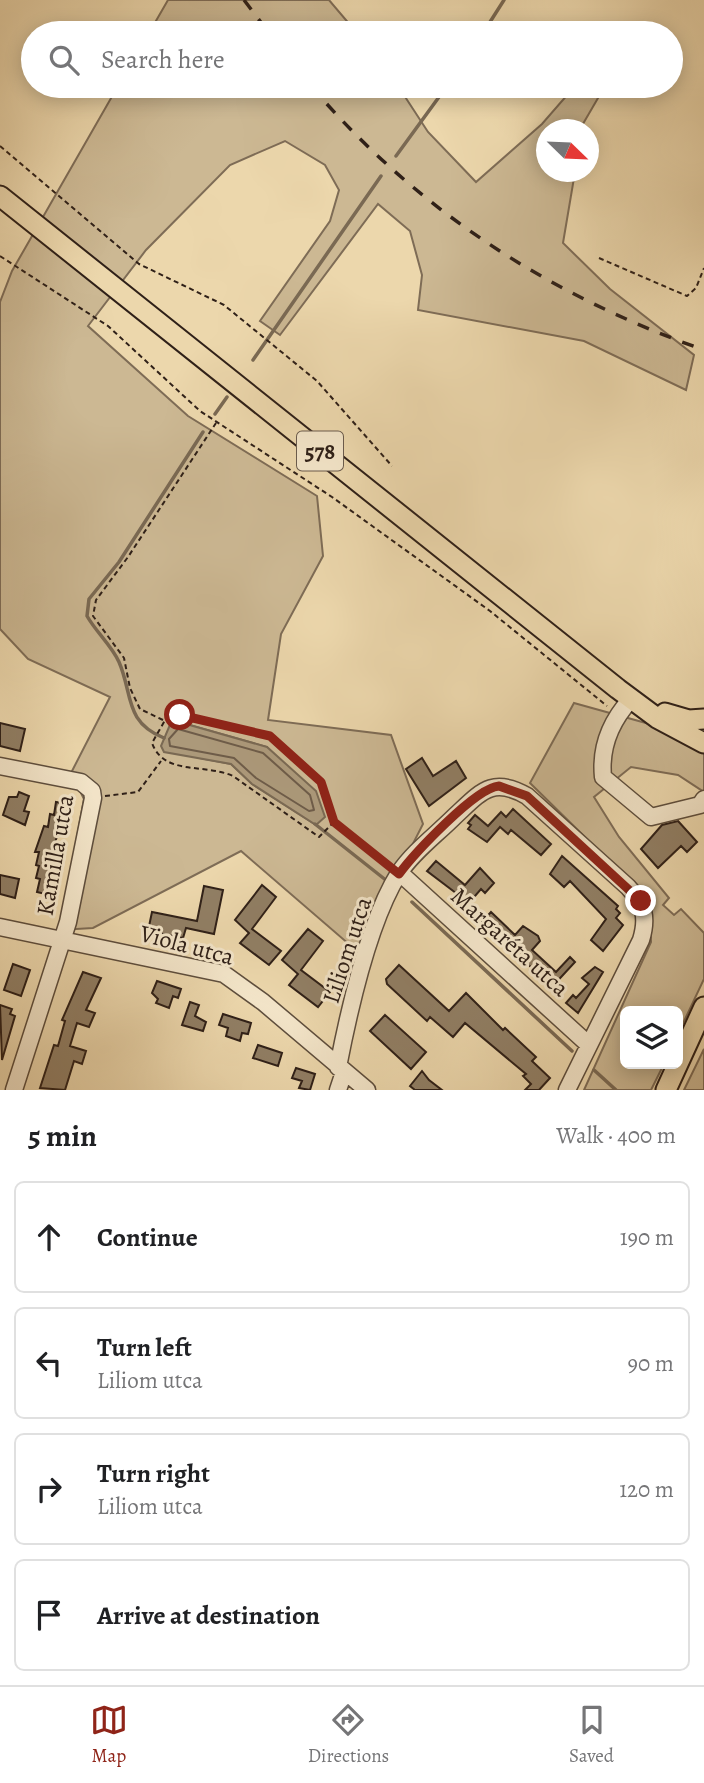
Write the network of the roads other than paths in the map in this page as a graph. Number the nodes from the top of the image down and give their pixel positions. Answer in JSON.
{"nodes":[{"id":1,"x":0,"y":196,"type":"edge"},
{"id":2,"x":636,"y":702,"type":"junction"},
{"id":3,"x":704,"y":719,"type":"edge"},
{"id":4,"x":704,"y":743,"type":"edge"},
{"id":5,"x":0,"y":766,"type":"edge"},
{"id":6,"x":702,"y":802,"type":"edge"},
{"id":7,"x":399,"y":874,"type":"junction"},
{"id":8,"x":0,"y":927,"type":"edge"},
{"id":9,"x":63,"y":938,"type":"junction"},
{"id":10,"x":704,"y":1007,"type":"edge"},
{"id":11,"x":589,"y":1045,"type":"junction"},
{"id":12,"x":341,"y":1069,"type":"junction"},
{"id":13,"x":14,"y":1090,"type":"edge"},
{"id":14,"x":338,"y":1090,"type":"edge"},
{"id":15,"x":367,"y":1090,"type":"edge"},
{"id":16,"x":567,"y":1090,"type":"edge"},
{"id":17,"x":666,"y":1090,"type":"edge"}],
"edges":[{"from":1,"to":2,"type":"main road","number":"578"},
{"from":2,"to":3,"type":"main road","number":"578"},
{"from":2,"to":4,"type":"main road","number":"578"},
{"from":2,"to":6,"type":"street"},
{"from":5,"to":9,"type":"street","name":"Kamilla utca"},
{"from":7,"to":11,"type":"street","name":"Margaréta utca"},
{"from":7,"to":11,"type":"street","name":"Liliom utca"},
{"from":7,"to":12,"type":"street","name":"Liliom utca"},
{"from":8,"to":9,"type":"street","name":"Viola utca"},
{"from":9,"to":12,"type":"street","name":"Viola utca"},
{"from":9,"to":13,"type":"street","name":"Kamilla utca"},
{"from":10,"to":17,"type":"main road"},
{"from":11,"to":16,"type":"street","name":"Liliom utca"},
{"from":12,"to":14,"type":"street","name":"Liliom utca"},
{"from":12,"to":15,"type":"street","name":"Viola utca"}]}
